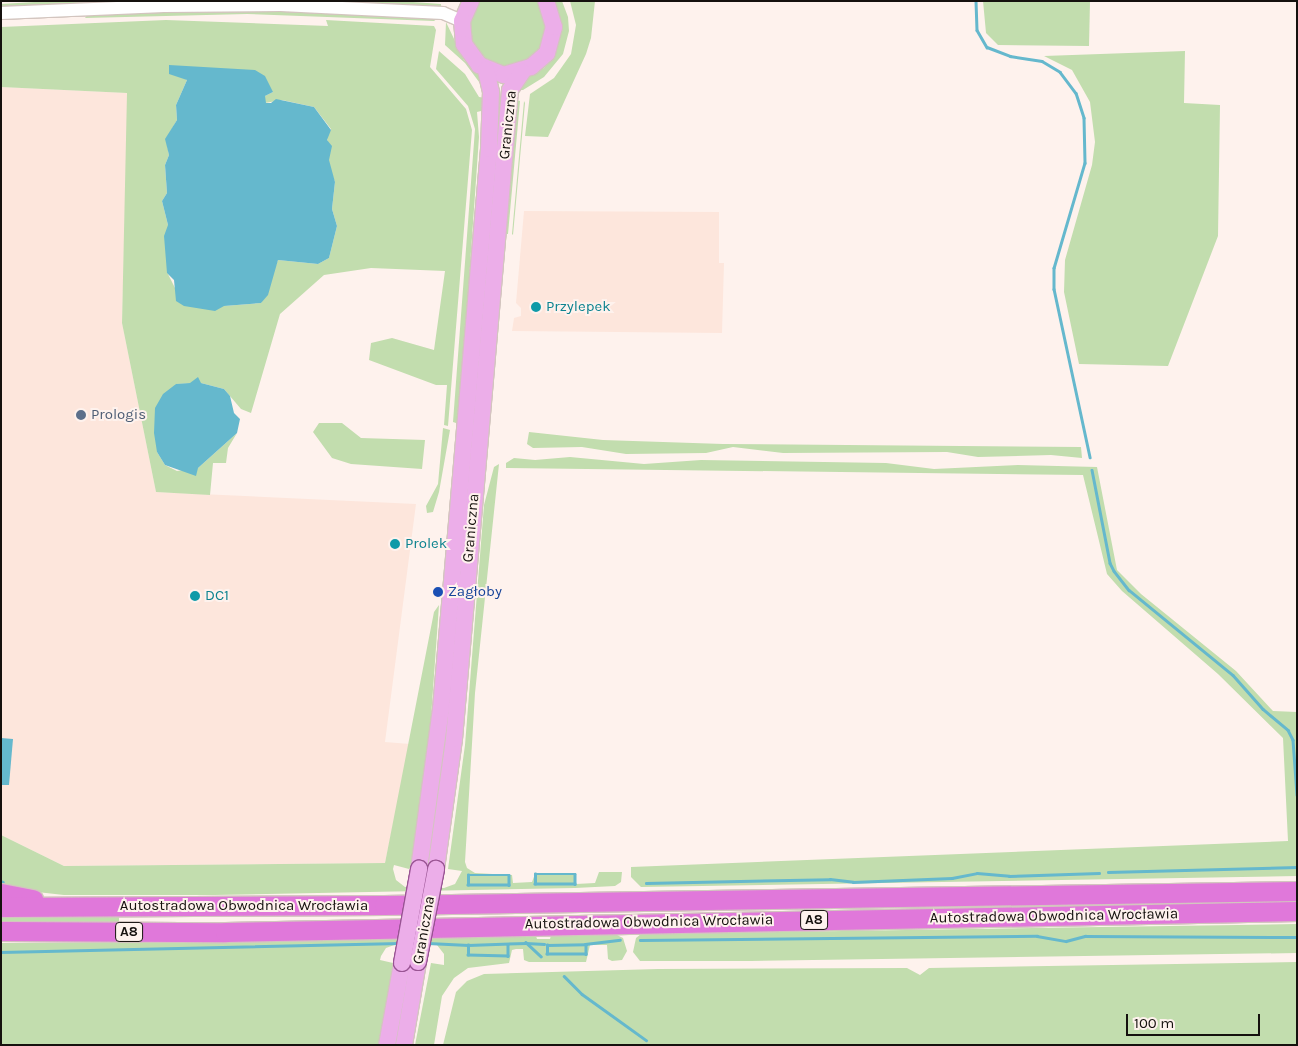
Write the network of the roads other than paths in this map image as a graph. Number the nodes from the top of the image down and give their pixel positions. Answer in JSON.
{"nodes":[{"id":1,"x":471,"y":1,"type":"edge"},
{"id":2,"x":546,"y":1,"type":"edge"},
{"id":3,"x":1,"y":13,"type":"edge"},
{"id":4,"x":462,"y":21,"type":"junction"},
{"id":5,"x":486,"y":70,"type":"junction"},
{"id":6,"x":522,"y":72,"type":"junction"},
{"id":7,"x":1297,"y":890,"type":"edge"},
{"id":8,"x":1,"y":893,"type":"edge"},
{"id":9,"x":83,"y":907,"type":"junction"},
{"id":10,"x":1,"y":908,"type":"edge"},
{"id":11,"x":1297,"y":911,"type":"edge"},
{"id":12,"x":1,"y":931,"type":"edge"},
{"id":13,"x":410,"y":962,"type":"junction"},
{"id":14,"x":387,"y":1045,"type":"edge"},
{"id":15,"x":404,"y":1045,"type":"edge"}],
"edges":[{"from":1,"to":4,"type":"main road"},
{"from":2,"to":6,"type":"main road"},
{"from":3,"to":4,"type":"street"},
{"from":4,"to":5,"type":"main road"},
{"from":5,"to":6,"type":"main road"},
{"from":5,"to":13,"type":"main road","name":"Graniczna","bridge":true},
{"from":6,"to":13,"type":"main road","name":"Graniczna","bridge":true},
{"from":7,"to":9,"type":"highway","name":"Autostradowa Obwodnica Wrocławia","number":"A8"},
{"from":8,"to":9,"type":"highway"},
{"from":9,"to":10,"type":"highway","name":"Autostradowa Obwodnica Wrocławia","number":"A8"},
{"from":11,"to":12,"type":"highway","name":"Autostradowa Obwodnica Wrocławia","number":"A8"},
{"from":13,"to":14,"type":"main road","name":"Graniczna"},
{"from":13,"to":15,"type":"main road","name":"Graniczna"}]}
